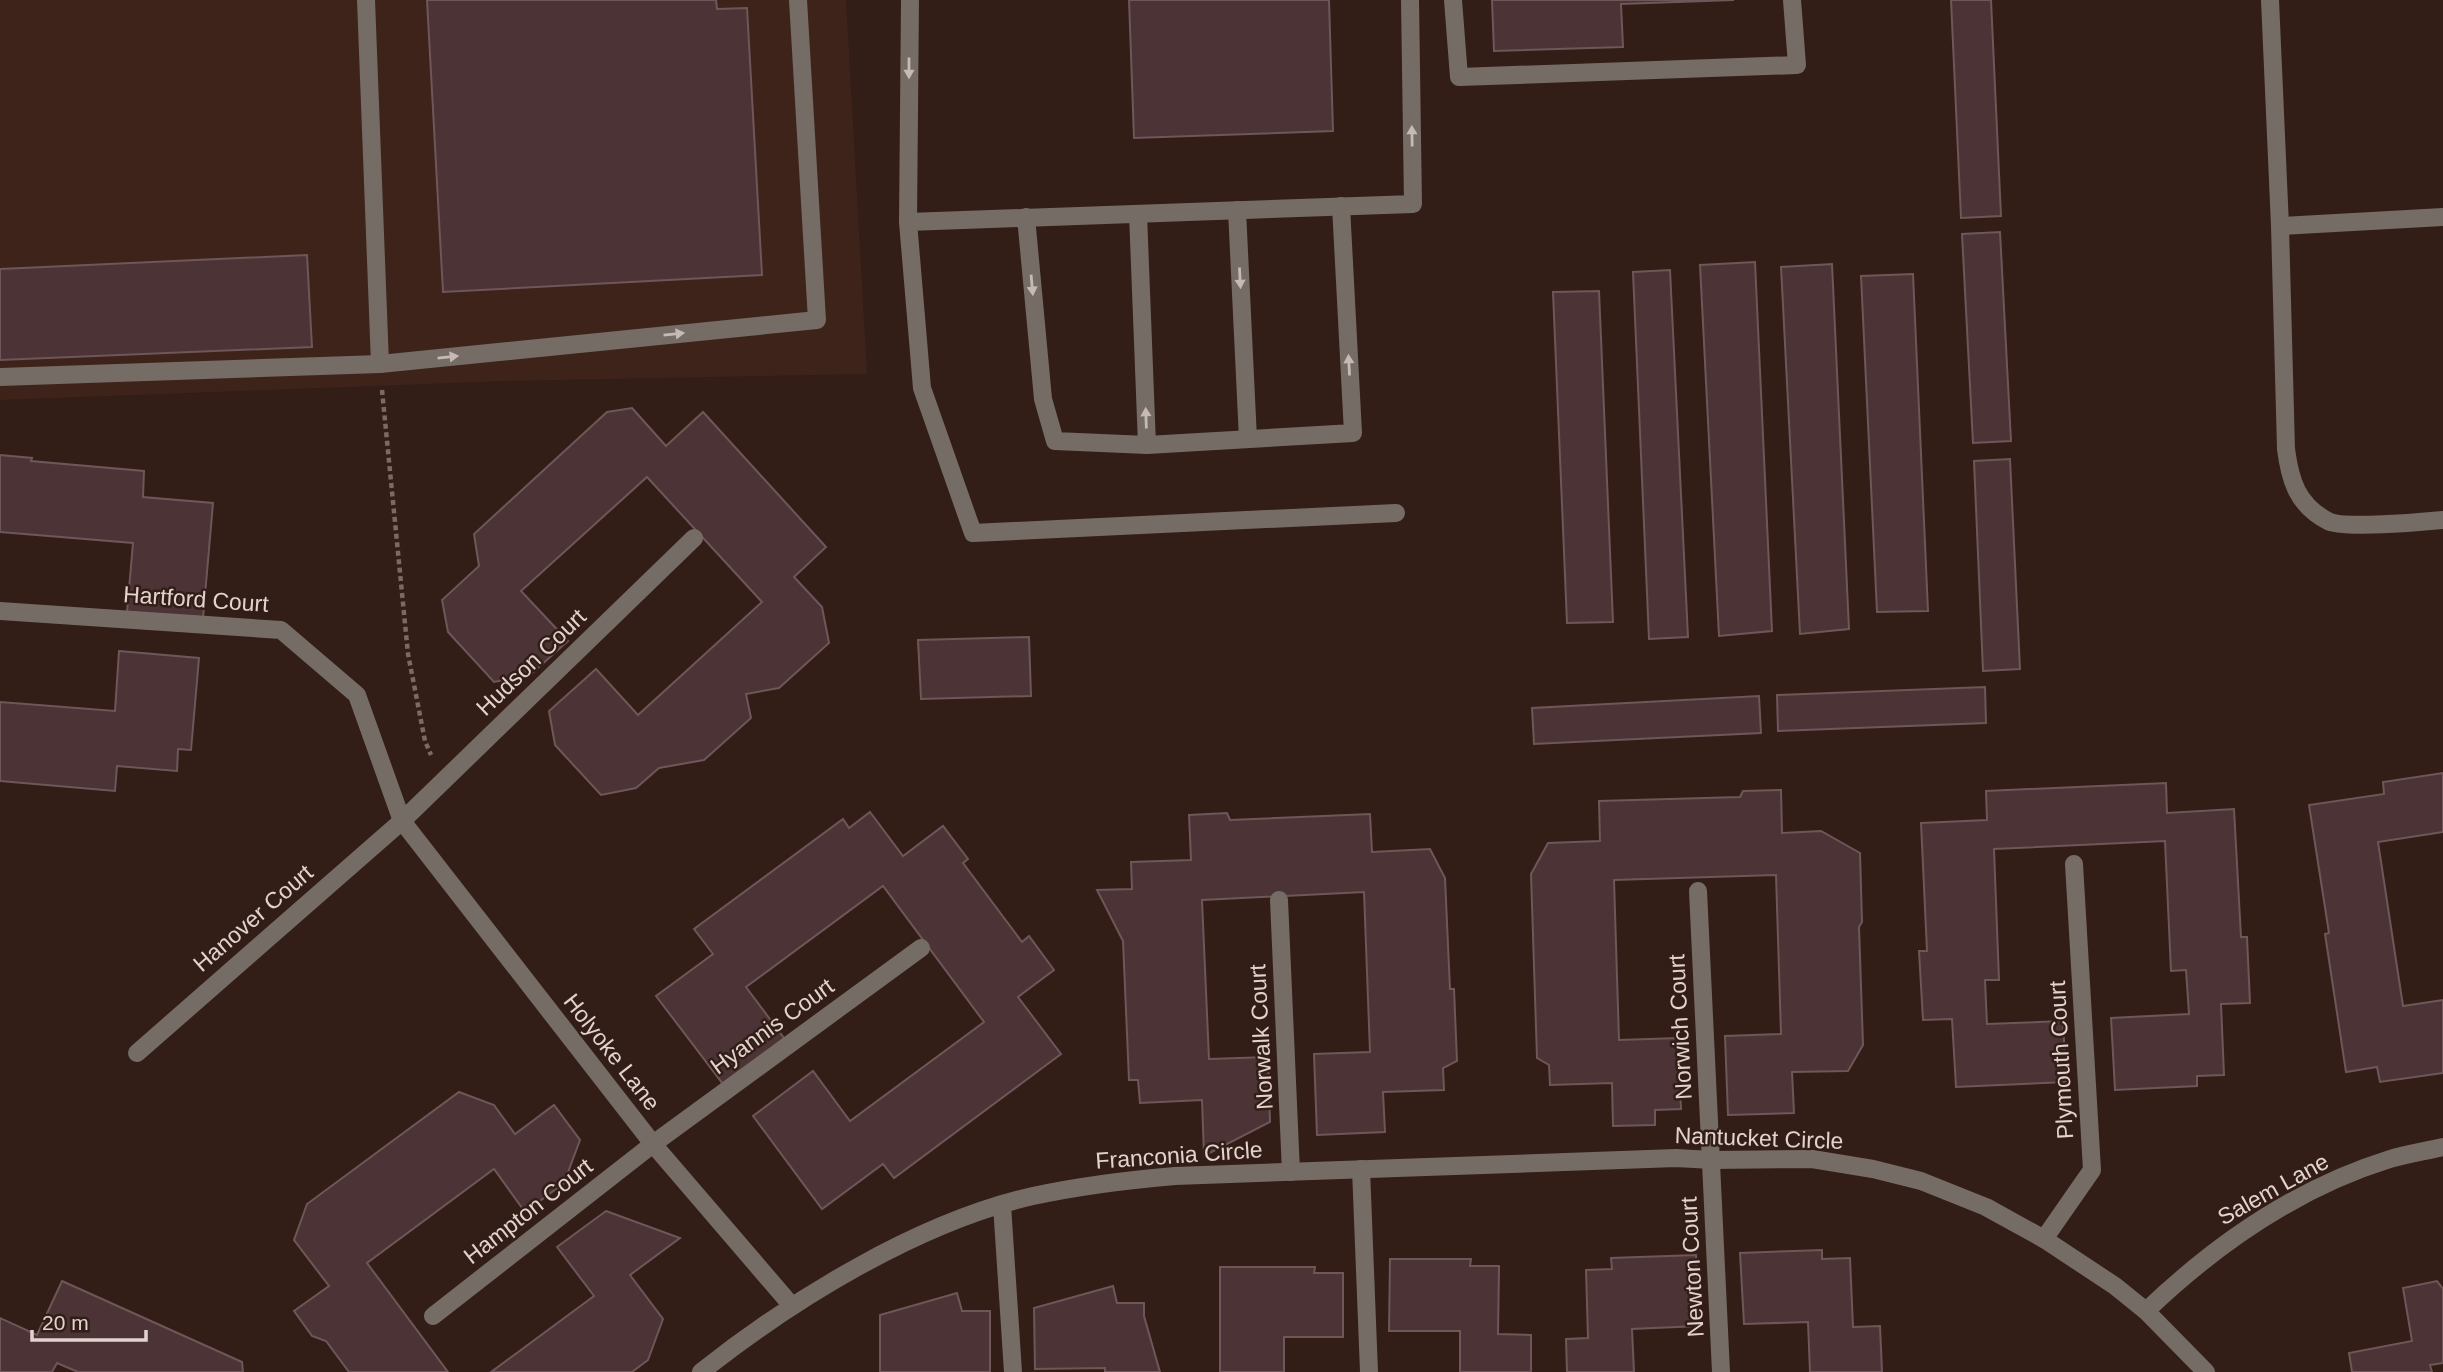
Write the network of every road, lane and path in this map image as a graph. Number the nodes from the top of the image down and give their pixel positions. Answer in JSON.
{"nodes":[{"id":1,"x":366,"y":0,"type":"edge"},
{"id":2,"x":798,"y":0,"type":"edge"},
{"id":3,"x":910,"y":0,"type":"edge"},
{"id":4,"x":1410,"y":0,"type":"edge"},
{"id":5,"x":1453,"y":0,"type":"edge"},
{"id":6,"x":1792,"y":0,"type":"edge"},
{"id":7,"x":2270,"y":0,"type":"edge"},
{"id":8,"x":1341,"y":206,"type":"junction"},
{"id":9,"x":1237,"y":210,"type":"junction"},
{"id":10,"x":1138,"y":214,"type":"junction"},
{"id":11,"x":1026,"y":217,"type":"junction"},
{"id":12,"x":2443,"y":217,"type":"edge"},
{"id":13,"x":908,"y":222,"type":"junction"},
{"id":14,"x":2280,"y":226,"type":"junction"},
{"id":15,"x":380,"y":364,"type":"junction"},
{"id":16,"x":0,"y":377,"type":"edge"},
{"id":17,"x":1248,"y":439,"type":"junction"},
{"id":18,"x":1147,"y":445,"type":"junction"},
{"id":19,"x":1396,"y":513,"type":"dead end"},
{"id":20,"x":2443,"y":520,"type":"edge"},
{"id":21,"x":694,"y":538,"type":"dead end"},
{"id":22,"x":0,"y":611,"type":"edge"},
{"id":23,"x":443,"y":782,"type":"junction"},
{"id":24,"x":402,"y":821,"type":"junction"},
{"id":25,"x":2074,"y":864,"type":"dead end"},
{"id":26,"x":1698,"y":891,"type":"dead end"},
{"id":27,"x":1279,"y":900,"type":"dead end"},
{"id":28,"x":921,"y":948,"type":"dead end"},
{"id":29,"x":137,"y":1053,"type":"dead end"},
{"id":30,"x":653,"y":1144,"type":"junction"},
{"id":31,"x":2443,"y":1147,"type":"edge"},
{"id":32,"x":1712,"y":1160,"type":"junction"},
{"id":33,"x":1582,"y":1161,"type":"joint"},
{"id":34,"x":1361,"y":1169,"type":"junction"},
{"id":35,"x":1292,"y":1172,"type":"junction"},
{"id":36,"x":1002,"y":1205,"type":"junction"},
{"id":37,"x":2044,"y":1239,"type":"junction"},
{"id":38,"x":792,"y":1306,"type":"junction"},
{"id":39,"x":2146,"y":1311,"type":"junction"},
{"id":40,"x":433,"y":1317,"type":"dead end"},
{"id":41,"x":701,"y":1372,"type":"edge"},
{"id":42,"x":1013,"y":1372,"type":"edge"},
{"id":43,"x":1369,"y":1372,"type":"edge"},
{"id":44,"x":1721,"y":1372,"type":"edge"},
{"id":45,"x":2206,"y":1372,"type":"edge"}],
"edges":[{"from":1,"to":15,"type":"street"},
{"from":15,"to":2,"type":"street","one_way":true},
{"from":3,"to":13,"type":"street","one_way":true},
{"from":8,"to":4,"type":"street","one_way":true},
{"from":5,"to":6,"type":"street"},
{"from":7,"to":14,"type":"street"},
{"from":8,"to":9,"type":"street"},
{"from":17,"to":8,"type":"street","one_way":true},
{"from":9,"to":10,"type":"street"},
{"from":9,"to":17,"type":"street","one_way":true},
{"from":10,"to":11,"type":"street"},
{"from":18,"to":10,"type":"street","one_way":true},
{"from":11,"to":13,"type":"street"},
{"from":11,"to":18,"type":"street","one_way":true},
{"from":12,"to":14,"type":"street"},
{"from":13,"to":19,"type":"street"},
{"from":14,"to":20,"type":"street"},
{"from":15,"to":16,"type":"street"},
{"from":15,"to":23,"type":"path"},
{"from":17,"to":18,"type":"street"},
{"from":21,"to":23,"type":"street","name":"Hudson Court"},
{"from":22,"to":24,"type":"street","name":"Hartford Court"},
{"from":23,"to":24,"type":"street","name":"Hudson Court"},
{"from":24,"to":29,"type":"street","name":"Hanover Court"},
{"from":24,"to":30,"type":"street","name":"Holyoke Lane"},
{"from":25,"to":37,"type":"street","name":"Plymouth Court"},
{"from":26,"to":32,"type":"street","name":"Norwich Court"},
{"from":27,"to":35,"type":"street","name":"Norwalk Court"},
{"from":28,"to":30,"type":"street","name":"Hyannis Court"},
{"from":30,"to":38,"type":"street","name":"Holyoke Lane"},
{"from":30,"to":40,"type":"street","name":"Hampton Court"},
{"from":31,"to":39,"type":"street","name":"Salem Lane"},
{"from":32,"to":33,"type":"street","name":"Nantucket Circle"},
{"from":32,"to":37,"type":"street","name":"Nantucket Circle"},
{"from":32,"to":44,"type":"street","name":"Newton Court"},
{"from":33,"to":34,"type":"street","name":"Franconia Circle"},
{"from":34,"to":35,"type":"street","name":"Franconia Circle"},
{"from":34,"to":43,"type":"street"},
{"from":35,"to":36,"type":"street","name":"Franconia Circle"},
{"from":36,"to":38,"type":"street","name":"Franconia Circle"},
{"from":36,"to":42,"type":"street"},
{"from":37,"to":39,"type":"street","name":"Nantucket Circle"},
{"from":38,"to":41,"type":"street","name":"Franconia Circle"},
{"from":39,"to":45,"type":"street","name":"Nantucket Circle"}]}
